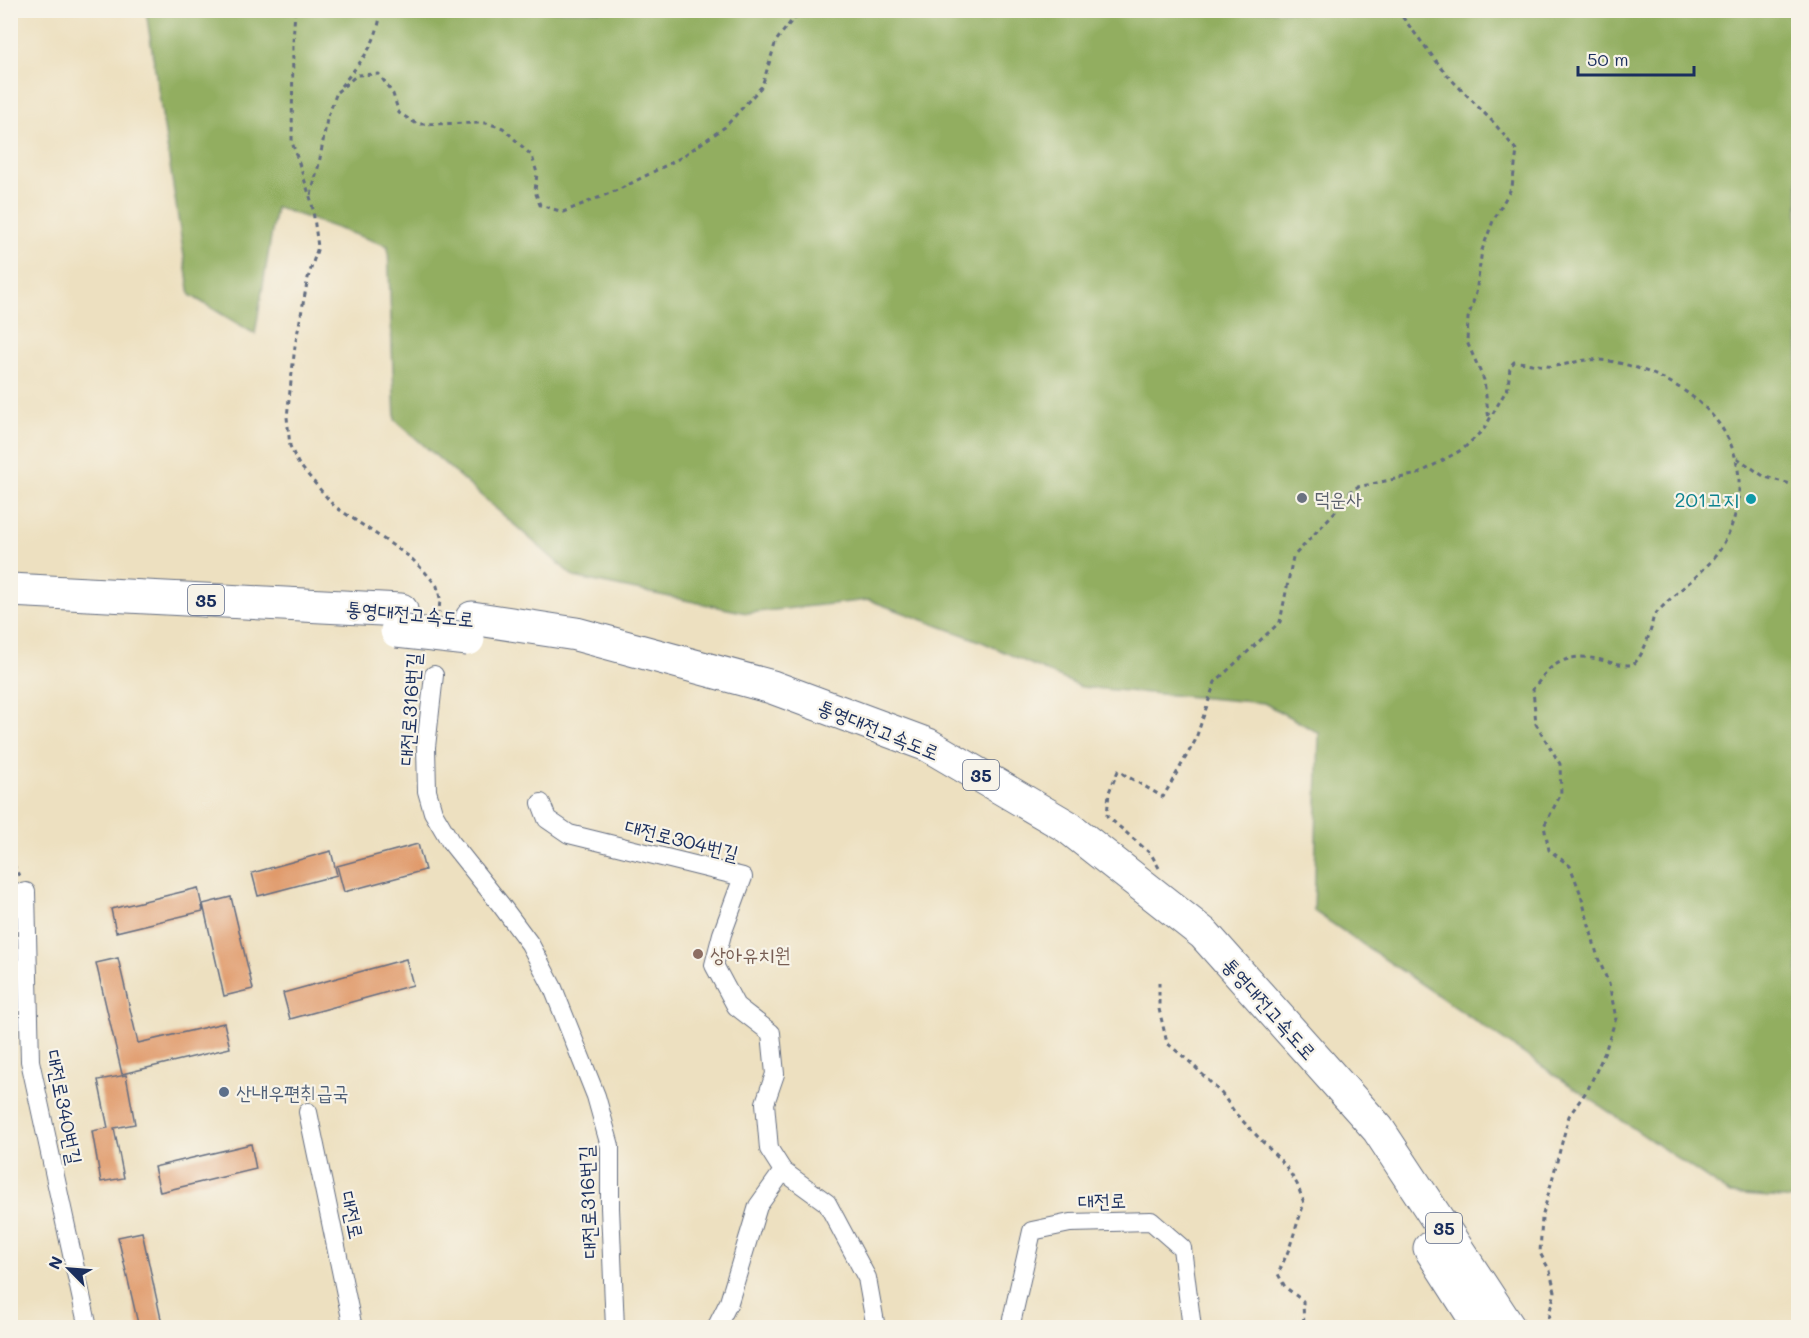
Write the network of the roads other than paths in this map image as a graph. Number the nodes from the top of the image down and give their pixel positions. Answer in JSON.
{"nodes":[{"id":1,"x":10,"y":590,"type":"edge"},
{"id":2,"x":10,"y":612,"type":"edge"},
{"id":3,"x":399,"y":621,"type":"junction"},
{"id":4,"x":434,"y":675,"type":"dead end"},
{"id":5,"x":541,"y":802,"type":"dead end"},
{"id":6,"x":18,"y":893,"type":"edge"},
{"id":7,"x":308,"y":1113,"type":"dead end"},
{"id":8,"x":1370,"y":1136,"type":"junction"},
{"id":9,"x":783,"y":1171,"type":"junction"},
{"id":10,"x":88,"y":1328,"type":"edge"},
{"id":11,"x":353,"y":1328,"type":"edge"},
{"id":12,"x":615,"y":1328,"type":"edge"},
{"id":13,"x":716,"y":1328,"type":"edge"},
{"id":14,"x":876,"y":1328,"type":"edge"},
{"id":15,"x":1010,"y":1328,"type":"edge"},
{"id":16,"x":1192,"y":1328,"type":"edge"},
{"id":17,"x":1481,"y":1328,"type":"edge"},
{"id":18,"x":1509,"y":1328,"type":"edge"}],
"edges":[{"from":1,"to":3,"type":"highway","name":"통영대전고속도로","number":"35"},
{"from":2,"to":3,"type":"highway","name":"통영대전고속도로","number":"35"},
{"from":3,"to":8,"type":"highway","name":"통영대전고속도로","number":"35"},
{"from":4,"to":12,"type":"street","name":"대전로316번길"},
{"from":5,"to":9,"type":"street","name":"대전로304번길"},
{"from":6,"to":10,"type":"street","name":"대전로340번길"},
{"from":7,"to":11,"type":"street","name":"대전로"},
{"from":8,"to":17,"type":"highway","name":"통영대전고속도로","number":"35"},
{"from":8,"to":18,"type":"highway","name":"통영대전고속도로","number":"35"},
{"from":9,"to":13,"type":"street"},
{"from":9,"to":14,"type":"street","name":"대전로304번길"},
{"from":15,"to":16,"type":"street","name":"대전로"}]}
